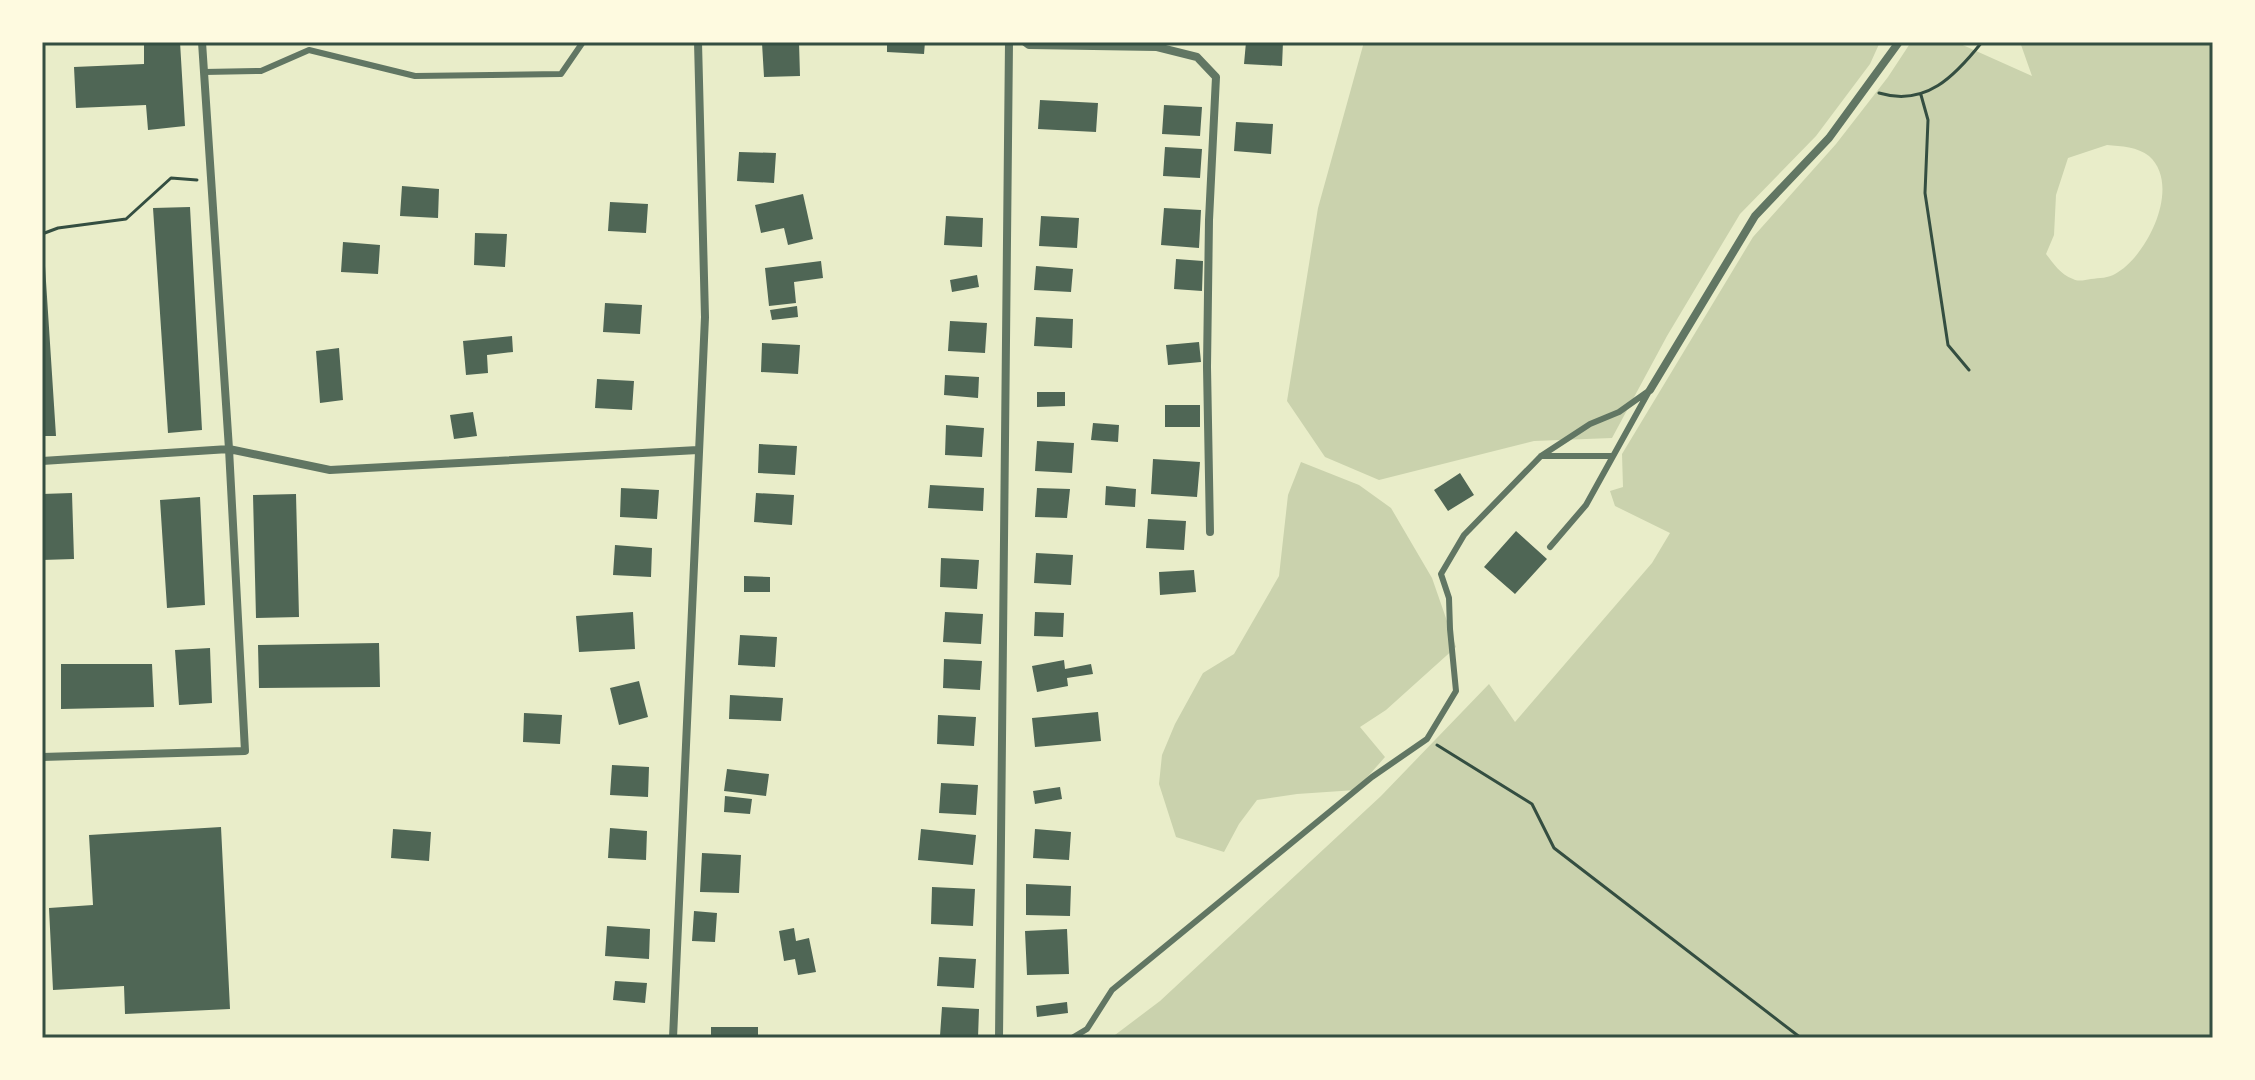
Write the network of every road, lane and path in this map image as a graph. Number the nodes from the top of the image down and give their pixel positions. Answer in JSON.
{"nodes":[{"id":1,"x":202,"y":42,"type":"edge"},
{"id":2,"x":583,"y":42,"type":"edge"},
{"id":3,"x":698,"y":42,"type":"edge"},
{"id":4,"x":1009,"y":42,"type":"edge"},
{"id":5,"x":1025,"y":42,"type":"edge"},
{"id":6,"x":1899,"y":42,"type":"edge"},
{"id":7,"x":1982,"y":42,"type":"edge"},
{"id":8,"x":204,"y":72,"type":"junction"},
{"id":9,"x":1865,"y":88,"type":"junction"},
{"id":10,"x":1921,"y":95,"type":"junction"},
{"id":11,"x":211,"y":181,"type":"junction"},
{"id":12,"x":42,"y":234,"type":"edge"},
{"id":13,"x":1969,"y":370,"type":"dead end"},
{"id":14,"x":1650,"y":390,"type":"junction"},
{"id":15,"x":229,"y":449,"type":"junction"},
{"id":16,"x":698,"y":450,"type":"junction"},
{"id":17,"x":1541,"y":456,"type":"junction"},
{"id":18,"x":1613,"y":456,"type":"junction"},
{"id":19,"x":42,"y":461,"type":"edge"},
{"id":20,"x":1210,"y":532,"type":"dead end"},
{"id":21,"x":1550,"y":547,"type":"dead end"},
{"id":22,"x":1427,"y":739,"type":"junction"},
{"id":23,"x":42,"y":757,"type":"edge"},
{"id":24,"x":673,"y":1038,"type":"edge"},
{"id":25,"x":999,"y":1038,"type":"edge"},
{"id":26,"x":1072,"y":1038,"type":"edge"},
{"id":27,"x":1801,"y":1038,"type":"edge"}],
"edges":[{"from":1,"to":8,"type":"street"},
{"from":2,"to":8,"type":"lane"},
{"from":3,"to":16,"type":"street"},
{"from":4,"to":25,"type":"street"},
{"from":5,"to":20,"type":"street"},
{"from":6,"to":9,"type":"street"},
{"from":7,"to":10,"type":"path"},
{"from":8,"to":11,"type":"street"},
{"from":9,"to":10,"type":"path"},
{"from":9,"to":14,"type":"street"},
{"from":10,"to":13,"type":"path"},
{"from":11,"to":12,"type":"path"},
{"from":11,"to":15,"type":"street"},
{"from":14,"to":17,"type":"lane"},
{"from":14,"to":18,"type":"lane"},
{"from":15,"to":16,"type":"street"},
{"from":15,"to":19,"type":"street"},
{"from":15,"to":23,"type":"street"},
{"from":16,"to":24,"type":"street"},
{"from":17,"to":18,"type":"lane"},
{"from":17,"to":22,"type":"lane"},
{"from":18,"to":21,"type":"lane"},
{"from":22,"to":26,"type":"lane"},
{"from":22,"to":27,"type":"path"}]}
